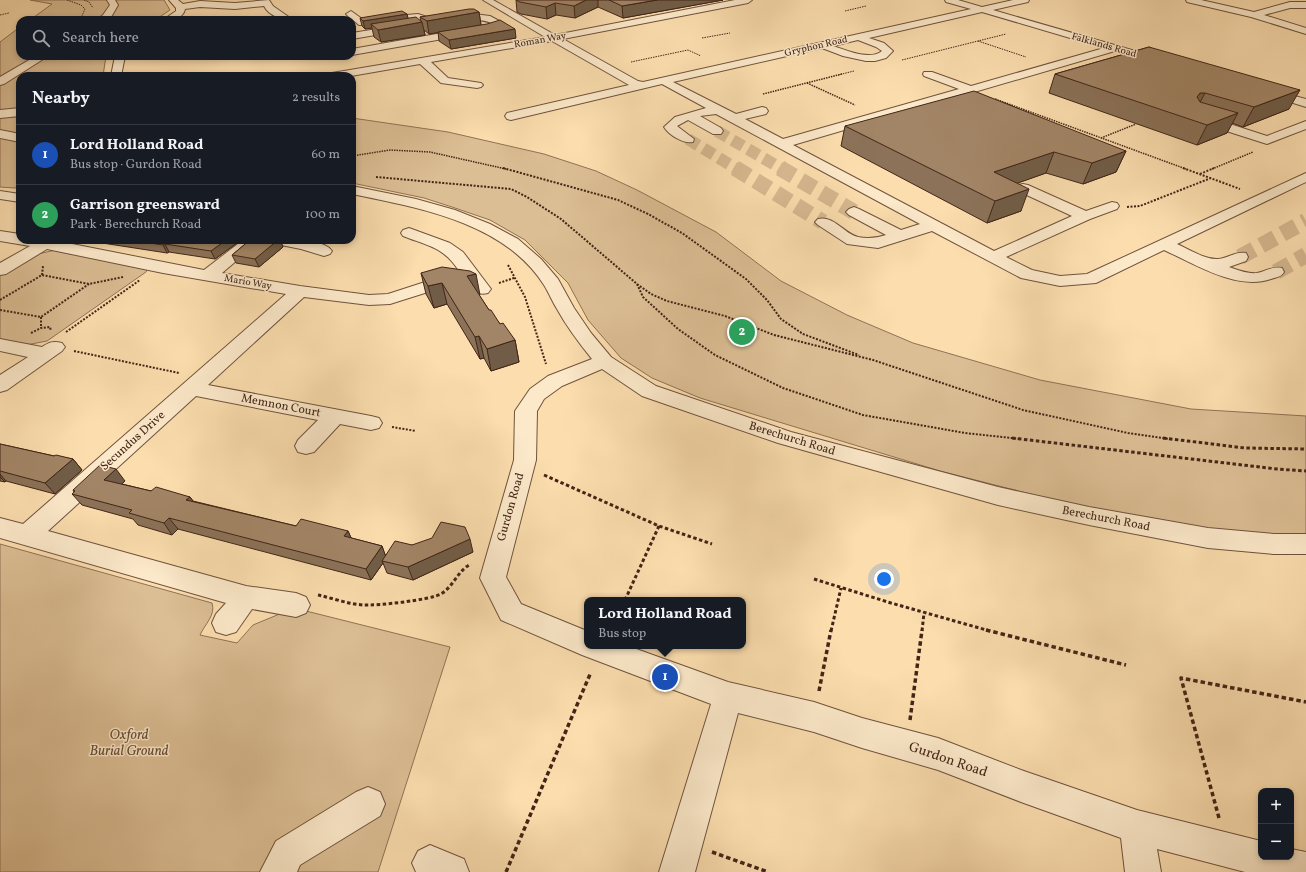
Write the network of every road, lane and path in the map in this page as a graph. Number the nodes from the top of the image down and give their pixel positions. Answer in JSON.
{"nodes":[{"id":1,"x":67,"y":0,"type":"edge"},
{"id":2,"x":111,"y":0,"type":"edge"},
{"id":3,"x":173,"y":0,"type":"edge"},
{"id":4,"x":487,"y":0,"type":"edge"},
{"id":5,"x":949,"y":0,"type":"edge"},
{"id":6,"x":1024,"y":0,"type":"edge"},
{"id":7,"x":1190,"y":0,"type":"edge"},
{"id":8,"x":1282,"y":0,"type":"edge"},
{"id":9,"x":266,"y":1,"type":"edge"},
{"id":10,"x":744,"y":2,"type":"edge"},
{"id":11,"x":960,"y":3,"type":"junction"},
{"id":12,"x":1303,"y":4,"type":"edge"},
{"id":13,"x":1000,"y":5,"type":"junction"},
{"id":14,"x":866,"y":6,"type":"dead end"},
{"id":15,"x":181,"y":7,"type":"junction"},
{"id":16,"x":517,"y":8,"type":"edge"},
{"id":17,"x":983,"y":10,"type":"junction"},
{"id":18,"x":506,"y":11,"type":"junction"},
{"id":19,"x":845,"y":11,"type":"dead end"},
{"id":20,"x":1,"y":14,"type":"edge"},
{"id":21,"x":9,"y":14,"type":"dead end"},
{"id":22,"x":351,"y":14,"type":"dead end"},
{"id":23,"x":1254,"y":15,"type":"junction"},
{"id":24,"x":82,"y":16,"type":"edge"},
{"id":25,"x":108,"y":16,"type":"edge"},
{"id":26,"x":174,"y":16,"type":"edge"},
{"id":27,"x":282,"y":16,"type":"edge"},
{"id":28,"x":354,"y":16,"type":"edge"},
{"id":29,"x":356,"y":17,"type":"edge"},
{"id":30,"x":365,"y":23,"type":"edge"},
{"id":31,"x":436,"y":23,"type":"junction"},
{"id":32,"x":1306,"y":31,"type":"edge"},
{"id":33,"x":730,"y":33,"type":"dead end"},
{"id":34,"x":356,"y":35,"type":"edge"},
{"id":35,"x":858,"y":37,"type":"junction"},
{"id":36,"x":554,"y":38,"type":"junction"},
{"id":37,"x":702,"y":38,"type":"dead end"},
{"id":38,"x":977,"y":41,"type":"dead end"},
{"id":39,"x":823,"y":45,"type":"junction"},
{"id":40,"x":1116,"y":48,"type":"junction"},
{"id":41,"x":356,"y":51,"type":"edge"},
{"id":42,"x":36,"y":60,"type":"edge"},
{"id":43,"x":119,"y":60,"type":"edge"},
{"id":44,"x":423,"y":61,"type":"junction"},
{"id":45,"x":338,"y":62,"type":"dead end"},
{"id":46,"x":1169,"y":64,"type":"edge"},
{"id":47,"x":1054,"y":66,"type":"junction"},
{"id":48,"x":725,"y":67,"type":"junction"},
{"id":49,"x":606,"y":68,"type":"junction"},
{"id":50,"x":16,"y":72,"type":"edge"},
{"id":51,"x":17,"y":72,"type":"edge"},
{"id":52,"x":117,"y":72,"type":"edge"},
{"id":53,"x":342,"y":72,"type":"edge"},
{"id":54,"x":355,"y":72,"type":"edge"},
{"id":55,"x":928,"y":74,"type":"dead end"},
{"id":56,"x":664,"y":81,"type":"junction"},
{"id":57,"x":0,"y":82,"type":"edge"},
{"id":58,"x":806,"y":83,"type":"dead end"},
{"id":59,"x":477,"y":85,"type":"dead end"},
{"id":60,"x":646,"y":85,"type":"junction"},
{"id":61,"x":1253,"y":88,"type":"edge"},
{"id":62,"x":970,"y":90,"type":"junction"},
{"id":63,"x":1306,"y":103,"type":"edge"},
{"id":64,"x":716,"y":110,"type":"junction"},
{"id":65,"x":762,"y":111,"type":"dead end"},
{"id":66,"x":16,"y":112,"type":"edge"},
{"id":67,"x":0,"y":114,"type":"edge"},
{"id":68,"x":511,"y":116,"type":"dead end"},
{"id":69,"x":690,"y":116,"type":"junction"},
{"id":70,"x":878,"y":116,"type":"junction"},
{"id":71,"x":1195,"y":117,"type":"edge"},
{"id":72,"x":733,"y":119,"type":"junction"},
{"id":73,"x":1136,"y":124,"type":"dead end"},
{"id":74,"x":1306,"y":125,"type":"edge"},
{"id":75,"x":717,"y":131,"type":"tunnel mouth"},
{"id":76,"x":0,"y":134,"type":"edge"},
{"id":77,"x":16,"y":137,"type":"edge"},
{"id":78,"x":1101,"y":138,"type":"junction"},
{"id":79,"x":688,"y":139,"type":"tunnel mouth"},
{"id":80,"x":1267,"y":140,"type":"junction"},
{"id":81,"x":1109,"y":141,"type":"junction"},
{"id":82,"x":1102,"y":143,"type":"edge"},
{"id":83,"x":781,"y":144,"type":"junction"},
{"id":84,"x":1250,"y":148,"type":"joint"},
{"id":85,"x":356,"y":155,"type":"edge"},
{"id":86,"x":1200,"y":174,"type":"junction"},
{"id":87,"x":372,"y":177,"type":"dead end"},
{"id":88,"x":1306,"y":177,"type":"edge"},
{"id":89,"x":1211,"y":178,"type":"junction"},
{"id":90,"x":1023,"y":188,"type":"edge"},
{"id":91,"x":356,"y":191,"type":"edge"},
{"id":92,"x":0,"y":195,"type":"edge"},
{"id":93,"x":16,"y":197,"type":"edge"},
{"id":94,"x":1262,"y":198,"type":"junction"},
{"id":95,"x":1112,"y":206,"type":"joint"},
{"id":96,"x":854,"y":212,"type":"tunnel mouth"},
{"id":97,"x":1085,"y":216,"type":"junction"},
{"id":98,"x":823,"y":222,"type":"tunnel mouth"},
{"id":99,"x":933,"y":225,"type":"junction"},
{"id":100,"x":409,"y":233,"type":"dead end"},
{"id":101,"x":0,"y":236,"type":"edge"},
{"id":102,"x":900,"y":236,"type":"junction"},
{"id":103,"x":16,"y":238,"type":"edge"},
{"id":104,"x":44,"y":244,"type":"edge"},
{"id":105,"x":73,"y":244,"type":"edge"},
{"id":106,"x":248,"y":244,"type":"edge"},
{"id":107,"x":303,"y":244,"type":"edge"},
{"id":108,"x":1163,"y":244,"type":"junction"},
{"id":109,"x":324,"y":251,"type":"dead end"},
{"id":110,"x":994,"y":257,"type":"junction"},
{"id":111,"x":1240,"y":257,"type":"tunnel mouth"},
{"id":112,"x":1199,"y":261,"type":"junction"},
{"id":113,"x":43,"y":265,"type":"dead end"},
{"id":114,"x":158,"y":267,"type":"junction"},
{"id":115,"x":466,"y":268,"type":"junction"},
{"id":116,"x":0,"y":270,"type":"edge"},
{"id":117,"x":1276,"y":272,"type":"tunnel mouth"},
{"id":118,"x":42,"y":275,"type":"junction"},
{"id":119,"x":208,"y":275,"type":"junction"},
{"id":120,"x":637,"y":284,"type":"junction"},
{"id":121,"x":482,"y":289,"type":"dead end"},
{"id":122,"x":300,"y":291,"type":"junction"},
{"id":123,"x":0,"y":300,"type":"edge"},
{"id":124,"x":0,"y":310,"type":"edge"},
{"id":125,"x":41,"y":317,"type":"junction"},
{"id":126,"x":41,"y":328,"type":"dead end"},
{"id":127,"x":0,"y":345,"type":"edge"},
{"id":128,"x":50,"y":351,"type":"junction"},
{"id":129,"x":873,"y":360,"type":"junction"},
{"id":130,"x":604,"y":361,"type":"junction"},
{"id":131,"x":197,"y":383,"type":"junction"},
{"id":132,"x":0,"y":385,"type":"edge"},
{"id":133,"x":335,"y":416,"type":"junction"},
{"id":134,"x":372,"y":423,"type":"dead end"},
{"id":135,"x":306,"y":446,"type":"dead end"},
{"id":136,"x":1306,"y":449,"type":"edge"},
{"id":137,"x":523,"y":465,"type":"junction"},
{"id":138,"x":1306,"y":471,"type":"edge"},
{"id":139,"x":659,"y":526,"type":"junction"},
{"id":140,"x":0,"y":528,"type":"edge"},
{"id":141,"x":27,"y":535,"type":"junction"},
{"id":142,"x":712,"y":544,"type":"dead end"},
{"id":143,"x":1306,"y":544,"type":"edge"},
{"id":144,"x":496,"y":564,"type":"junction"},
{"id":145,"x":814,"y":579,"type":"dead end"},
{"id":146,"x":841,"y":588,"type":"junction"},
{"id":147,"x":246,"y":596,"type":"junction"},
{"id":148,"x":626,"y":597,"type":"edge"},
{"id":149,"x":882,"y":601,"type":"junction"},
{"id":150,"x":295,"y":605,"type":"joint"},
{"id":151,"x":880,"y":606,"type":"dead end"},
{"id":152,"x":924,"y":613,"type":"junction"},
{"id":153,"x":226,"y":623,"type":"dead end"},
{"id":154,"x":584,"y":642,"type":"edge"},
{"id":155,"x":592,"y":649,"type":"edge"},
{"id":156,"x":601,"y":649,"type":"edge"},
{"id":157,"x":1126,"y":665,"type":"dead end"},
{"id":158,"x":728,"y":696,"type":"junction"},
{"id":159,"x":1306,"y":702,"type":"edge"},
{"id":160,"x":814,"y":717,"type":"junction"},
{"id":161,"x":907,"y":745,"type":"junction"},
{"id":162,"x":368,"y":804,"type":"dead end"},
{"id":163,"x":1137,"y":827,"type":"junction"},
{"id":164,"x":1227,"y":850,"type":"junction"},
{"id":165,"x":681,"y":858,"type":"edge"},
{"id":166,"x":1306,"y":870,"type":"edge"},
{"id":167,"x":278,"y":872,"type":"edge"},
{"id":168,"x":506,"y":872,"type":"edge"},
{"id":169,"x":768,"y":872,"type":"edge"},
{"id":170,"x":1143,"y":872,"type":"edge"}],
"edges":[{"from":1,"to":24,"type":"path"},
{"from":2,"to":25,"type":"street"},
{"from":3,"to":15,"type":"street"},
{"from":4,"to":18,"type":"street"},
{"from":5,"to":11,"type":"street","name":"Falklands Road"},
{"from":6,"to":13,"type":"street"},
{"from":7,"to":23,"type":"street"},
{"from":8,"to":12,"type":"street"},
{"from":9,"to":15,"type":"street"},
{"from":9,"to":27,"type":"street"},
{"from":10,"to":36,"type":"street","name":"Roman Way"},
{"from":11,"to":13,"type":"street"},
{"from":11,"to":17,"type":"street","name":"Falklands Road"},
{"from":12,"to":23,"type":"street"},
{"from":13,"to":17,"type":"street","name":"Gryphon Road"},
{"from":14,"to":19,"type":"path"},
{"from":15,"to":26,"type":"street"},
{"from":16,"to":18,"type":"street"},
{"from":17,"to":35,"type":"street","name":"Gryphon Road"},
{"from":17,"to":40,"type":"street","name":"Falklands Road"},
{"from":18,"to":36,"type":"street"},
{"from":20,"to":21,"type":"path"},
{"from":22,"to":28,"type":"street"},
{"from":23,"to":32,"type":"street"},
{"from":29,"to":30,"type":"street"},
{"from":30,"to":31,"type":"street"},
{"from":31,"to":34,"type":"street"},
{"from":31,"to":41,"type":"street"},
{"from":33,"to":37,"type":"path"},
{"from":35,"to":39,"type":"street","name":"Gryphon Road"},
{"from":35,"to":39,"type":"street"},
{"from":36,"to":44,"type":"street","name":"Roman Way"},
{"from":36,"to":49,"type":"street"},
{"from":38,"to":47,"type":"path"},
{"from":39,"to":48,"type":"street","name":"Gryphon Road"},
{"from":40,"to":46,"type":"street","name":"Falklands Road"},
{"from":40,"to":47,"type":"street"},
{"from":42,"to":51,"type":"street"},
{"from":43,"to":52,"type":"street"},
{"from":44,"to":54,"type":"street","name":"Roman Way"},
{"from":44,"to":59,"type":"street"},
{"from":45,"to":53,"type":"street"},
{"from":47,"to":62,"type":"street"},
{"from":48,"to":49,"type":"path"},
{"from":48,"to":56,"type":"street","name":"Gryphon Road"},
{"from":49,"to":60,"type":"street"},
{"from":50,"to":57,"type":"street"},
{"from":55,"to":62,"type":"street"},
{"from":56,"to":60,"type":"street","name":"Gryphon Road"},
{"from":56,"to":64,"type":"street"},
{"from":58,"to":70,"type":"path"},
{"from":60,"to":68,"type":"street","name":"Gryphon Road"},
{"from":61,"to":63,"type":"street"},
{"from":62,"to":70,"type":"street"},
{"from":62,"to":78,"type":"path"},
{"from":64,"to":69,"type":"street"},
{"from":64,"to":72,"type":"street"},
{"from":65,"to":72,"type":"street"},
{"from":66,"to":67,"type":"street"},
{"from":69,"to":75,"type":"street"},
{"from":69,"to":79,"type":"street"},
{"from":70,"to":83,"type":"street"},
{"from":71,"to":80,"type":"street"},
{"from":72,"to":83,"type":"street"},
{"from":73,"to":78,"type":"path"},
{"from":74,"to":80,"type":"street"},
{"from":76,"to":77,"type":"street"},
{"from":78,"to":81,"type":"path"},
{"from":80,"to":84,"type":"street"},
{"from":81,"to":82,"type":"path"},
{"from":81,"to":86,"type":"path"},
{"from":83,"to":99,"type":"street"},
{"from":84,"to":86,"type":"path"},
{"from":85,"to":129,"type":"path"},
{"from":86,"to":89,"type":"path"},
{"from":87,"to":120,"type":"path"},
{"from":88,"to":94,"type":"street"},
{"from":89,"to":94,"type":"path"},
{"from":89,"to":95,"type":"path"},
{"from":90,"to":97,"type":"street"},
{"from":91,"to":130,"type":"street","name":"Berechurch Road"},
{"from":92,"to":93,"type":"street"},
{"from":94,"to":108,"type":"street"},
{"from":95,"to":97,"type":"street"},
{"from":96,"to":102,"type":"street"},
{"from":97,"to":110,"type":"street"},
{"from":98,"to":102,"type":"street"},
{"from":99,"to":102,"type":"street"},
{"from":99,"to":110,"type":"street"},
{"from":100,"to":115,"type":"street"},
{"from":101,"to":103,"type":"street"},
{"from":104,"to":116,"type":"street"},
{"from":105,"to":114,"type":"street","name":"Mario Way"},
{"from":106,"to":119,"type":"street"},
{"from":107,"to":109,"type":"street"},
{"from":108,"to":110,"type":"street"},
{"from":108,"to":112,"type":"street"},
{"from":111,"to":112,"type":"street"},
{"from":112,"to":117,"type":"street"},
{"from":113,"to":118,"type":"path"},
{"from":114,"to":119,"type":"street","name":"Mario Way"},
{"from":114,"to":128,"type":"path"},
{"from":115,"to":121,"type":"street"},
{"from":115,"to":122,"type":"street","name":"Mario Way"},
{"from":118,"to":123,"type":"path"},
{"from":118,"to":125,"type":"path"},
{"from":119,"to":122,"type":"street","name":"Mario Way"},
{"from":120,"to":129,"type":"path"},
{"from":120,"to":138,"type":"path"},
{"from":122,"to":131,"type":"street","name":"Secundus Drive"},
{"from":124,"to":125,"type":"path"},
{"from":125,"to":126,"type":"path"},
{"from":127,"to":128,"type":"street"},
{"from":128,"to":131,"type":"path"},
{"from":128,"to":132,"type":"street"},
{"from":129,"to":136,"type":"path"},
{"from":130,"to":137,"type":"street","name":"Gurdon Road"},
{"from":130,"to":143,"type":"street","name":"Berechurch Road"},
{"from":131,"to":133,"type":"street","name":"Memnon Court"},
{"from":131,"to":141,"type":"street","name":"Secundus Drive"},
{"from":133,"to":134,"type":"street","name":"Memnon Court"},
{"from":133,"to":135,"type":"street"},
{"from":137,"to":139,"type":"path"},
{"from":137,"to":144,"type":"street","name":"Gurdon Road"},
{"from":139,"to":142,"type":"path"},
{"from":139,"to":148,"type":"path"},
{"from":140,"to":141,"type":"street"},
{"from":141,"to":147,"type":"street"},
{"from":144,"to":150,"type":"path"},
{"from":144,"to":154,"type":"street","name":"Gurdon Road"},
{"from":145,"to":146,"type":"path"},
{"from":146,"to":149,"type":"path"},
{"from":146,"to":160,"type":"path"},
{"from":147,"to":150,"type":"street"},
{"from":147,"to":153,"type":"street"},
{"from":149,"to":151,"type":"path"},
{"from":149,"to":152,"type":"path"},
{"from":152,"to":157,"type":"path"},
{"from":152,"to":161,"type":"path"},
{"from":155,"to":168,"type":"path"},
{"from":156,"to":158,"type":"street","name":"Gurdon Road"},
{"from":158,"to":160,"type":"street","name":"Gurdon Road"},
{"from":158,"to":165,"type":"street"},
{"from":159,"to":164,"type":"path"},
{"from":160,"to":161,"type":"street","name":"Gurdon Road"},
{"from":161,"to":163,"type":"street","name":"Gurdon Road"},
{"from":162,"to":167,"type":"street"},
{"from":163,"to":164,"type":"street","name":"Gurdon Road"},
{"from":163,"to":170,"type":"street"},
{"from":164,"to":166,"type":"street","name":"Gurdon Road"},
{"from":165,"to":169,"type":"path"}]}
